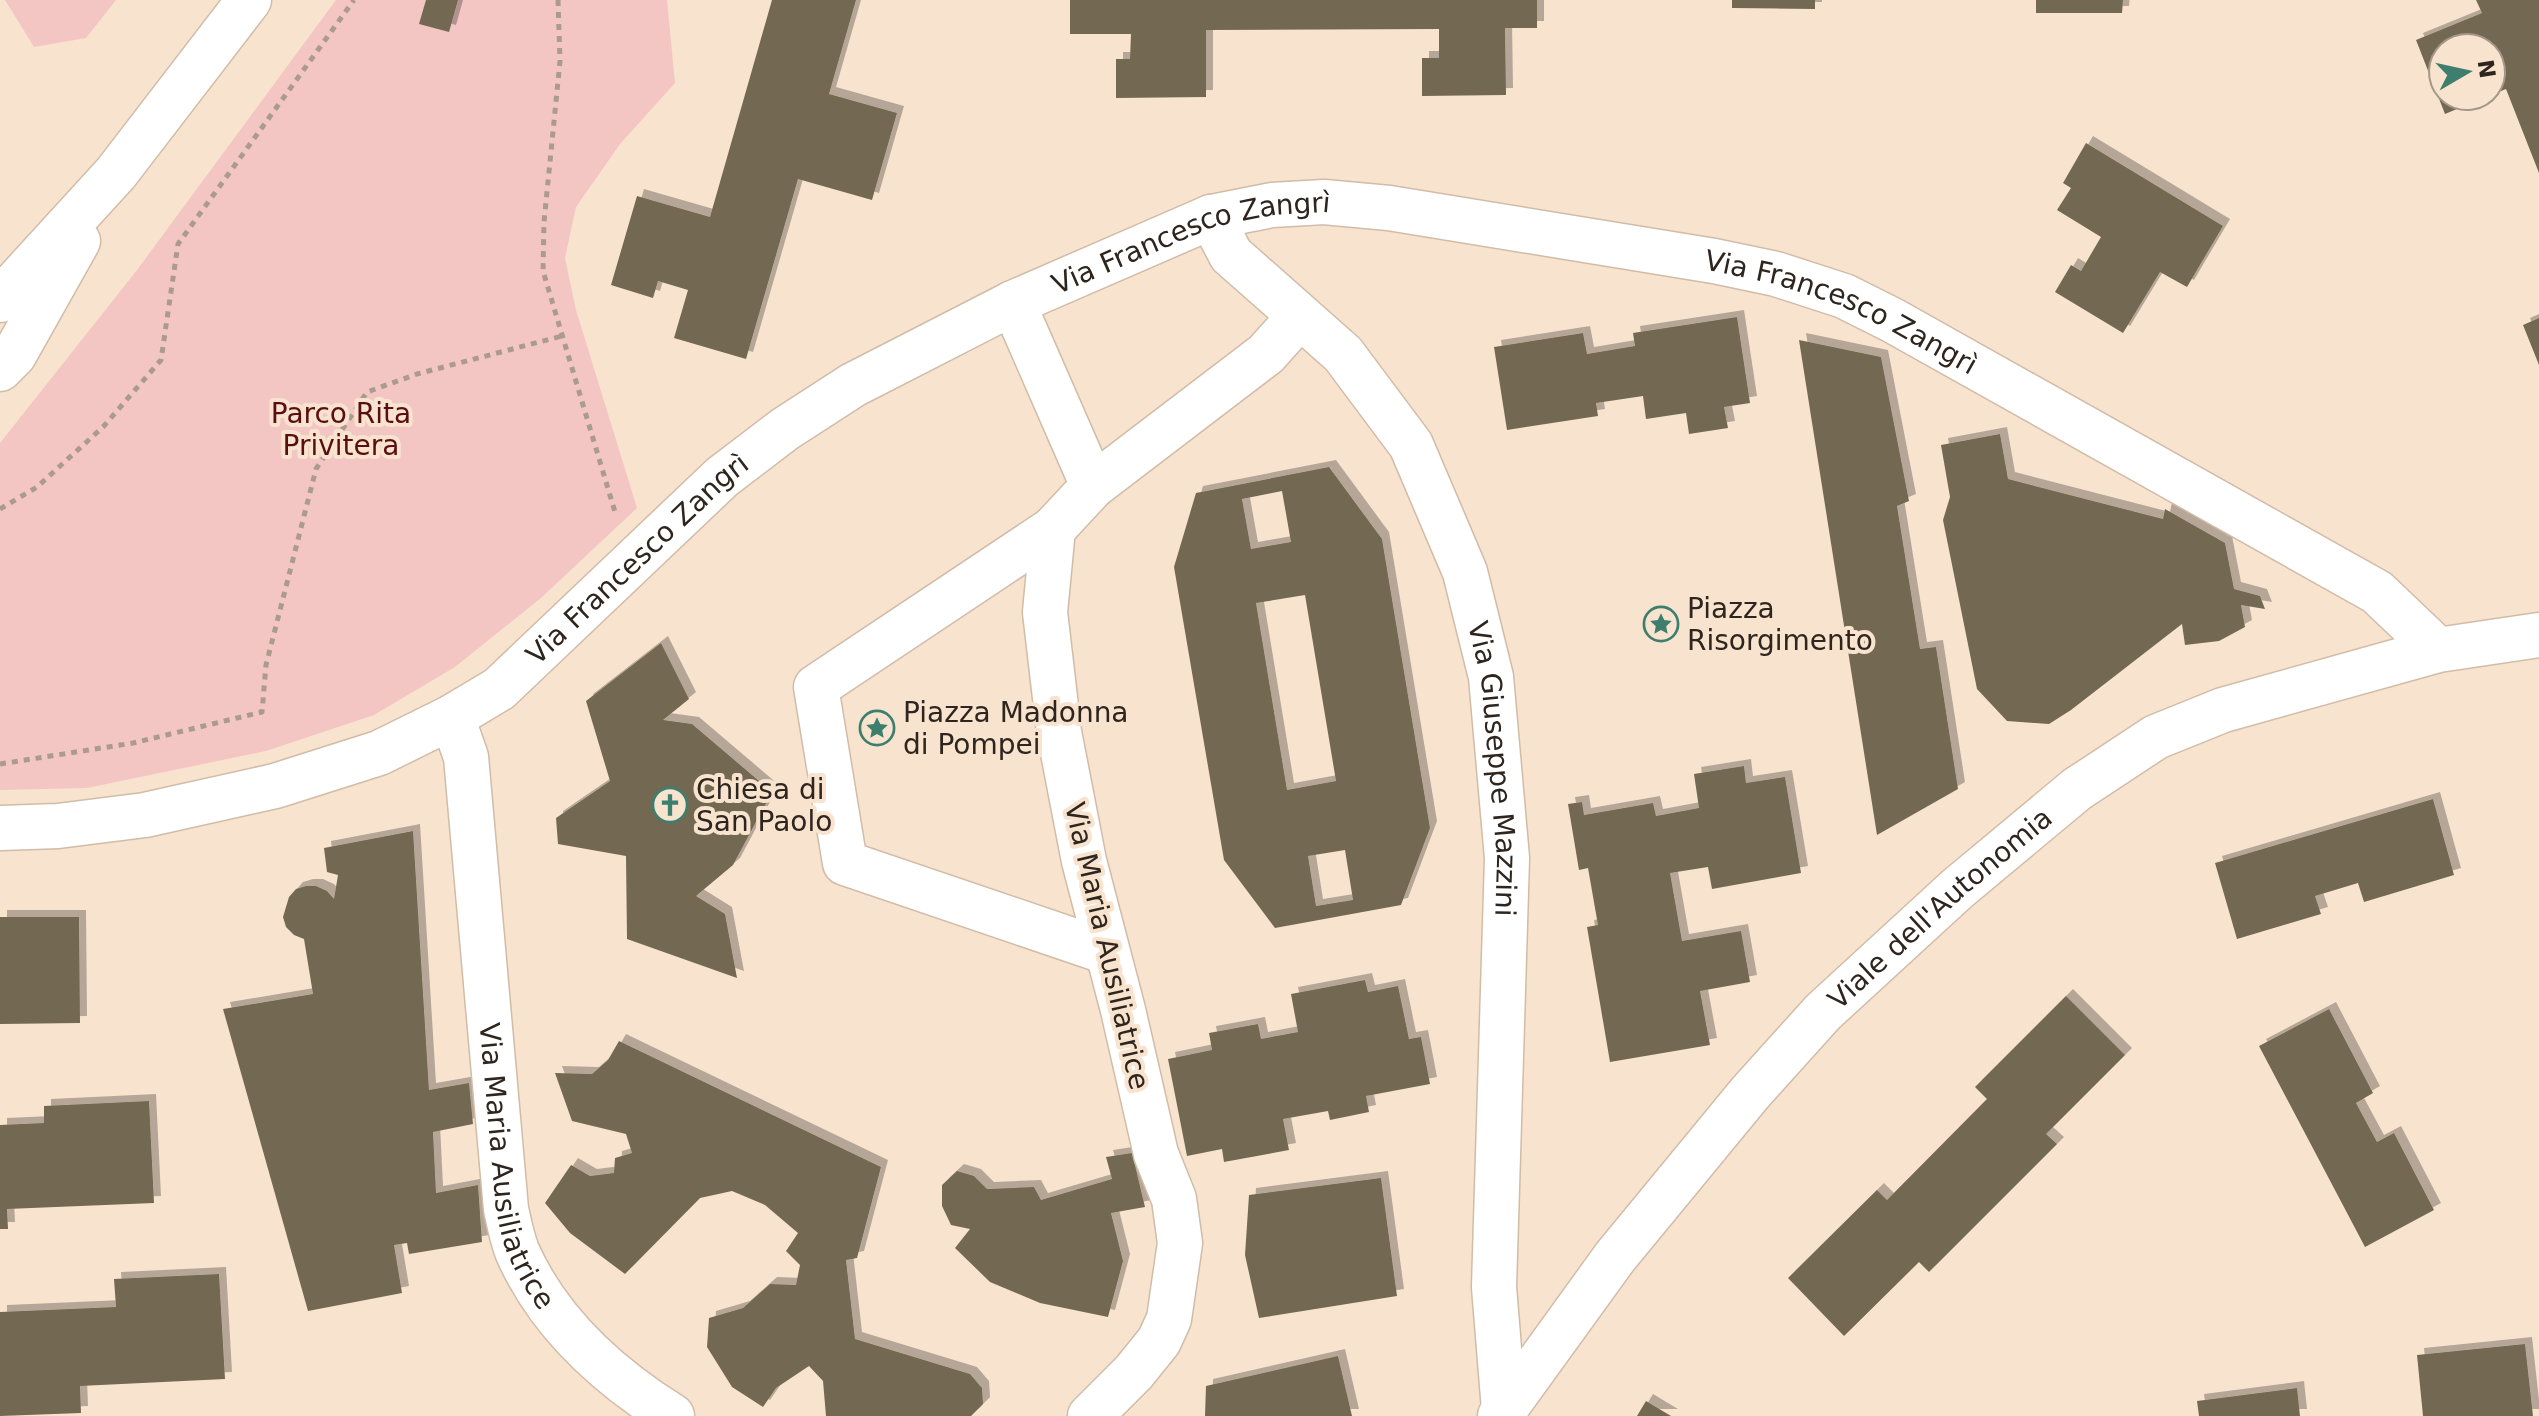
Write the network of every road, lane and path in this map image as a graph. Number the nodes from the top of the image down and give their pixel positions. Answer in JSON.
{"nodes":[{"id":1,"x":249,"y":0,"type":"edge"},
{"id":2,"x":354,"y":0,"type":"edge"},
{"id":3,"x":558,"y":0,"type":"edge"},
{"id":4,"x":116,"y":173,"type":"junction"},
{"id":5,"x":1211,"y":217,"type":"junction"},
{"id":6,"x":0,"y":300,"type":"edge"},
{"id":7,"x":1013,"y":303,"type":"junction"},
{"id":8,"x":1299,"y":317,"type":"junction"},
{"id":9,"x":562,"y":336,"type":"junction"},
{"id":10,"x":0,"y":369,"type":"edge"},
{"id":11,"x":1093,"y":486,"type":"junction"},
{"id":12,"x":0,"y":509,"type":"edge"},
{"id":13,"x":1053,"y":529,"type":"junction"},
{"id":14,"x":641,"y":554,"type":"junction"},
{"id":15,"x":2539,"y":635,"type":"edge"},
{"id":16,"x":2438,"y":650,"type":"junction"},
{"id":17,"x":452,"y":717,"type":"junction"},
{"id":18,"x":0,"y":764,"type":"edge"},
{"id":19,"x":0,"y":828,"type":"edge"},
{"id":20,"x":1107,"y":952,"type":"junction"},
{"id":21,"x":1502,"y":1413,"type":"edge"},
{"id":22,"x":672,"y":1416,"type":"edge"},
{"id":23,"x":1090,"y":1416,"type":"edge"}],
"edges":[{"from":1,"to":4,"type":"street"},
{"from":2,"to":12,"type":"path"},
{"from":3,"to":9,"type":"path"},
{"from":4,"to":6,"type":"street"},
{"from":4,"to":10,"type":"street"},
{"from":5,"to":7,"type":"street","name":"Via Francesco Zangrì"},
{"from":5,"to":8,"type":"street","name":"Via Giuseppe Mazzini"},
{"from":5,"to":16,"type":"street","name":"Via Francesco Zangrì"},
{"from":7,"to":11,"type":"street"},
{"from":7,"to":14,"type":"street","name":"Via Francesco Zangrì"},
{"from":8,"to":11,"type":"street"},
{"from":8,"to":21,"type":"street","name":"Via Giuseppe Mazzini"},
{"from":9,"to":14,"type":"path"},
{"from":9,"to":18,"type":"path"},
{"from":11,"to":13,"type":"street"},
{"from":13,"to":20,"type":"street","name":"Via Maria Ausiliatrice"},
{"from":13,"to":20,"type":"street"},
{"from":14,"to":17,"type":"street","name":"Via Francesco Zangrì"},
{"from":15,"to":16,"type":"street","name":"Viale dell'Autonomia"},
{"from":16,"to":21,"type":"street","name":"Viale dell'Autonomia"},
{"from":17,"to":19,"type":"street","name":"Via Francesco Zangrì"},
{"from":17,"to":22,"type":"street","name":"Via Maria Ausiliatrice"},
{"from":20,"to":23,"type":"street","name":"Via Maria Ausiliatrice"}]}
